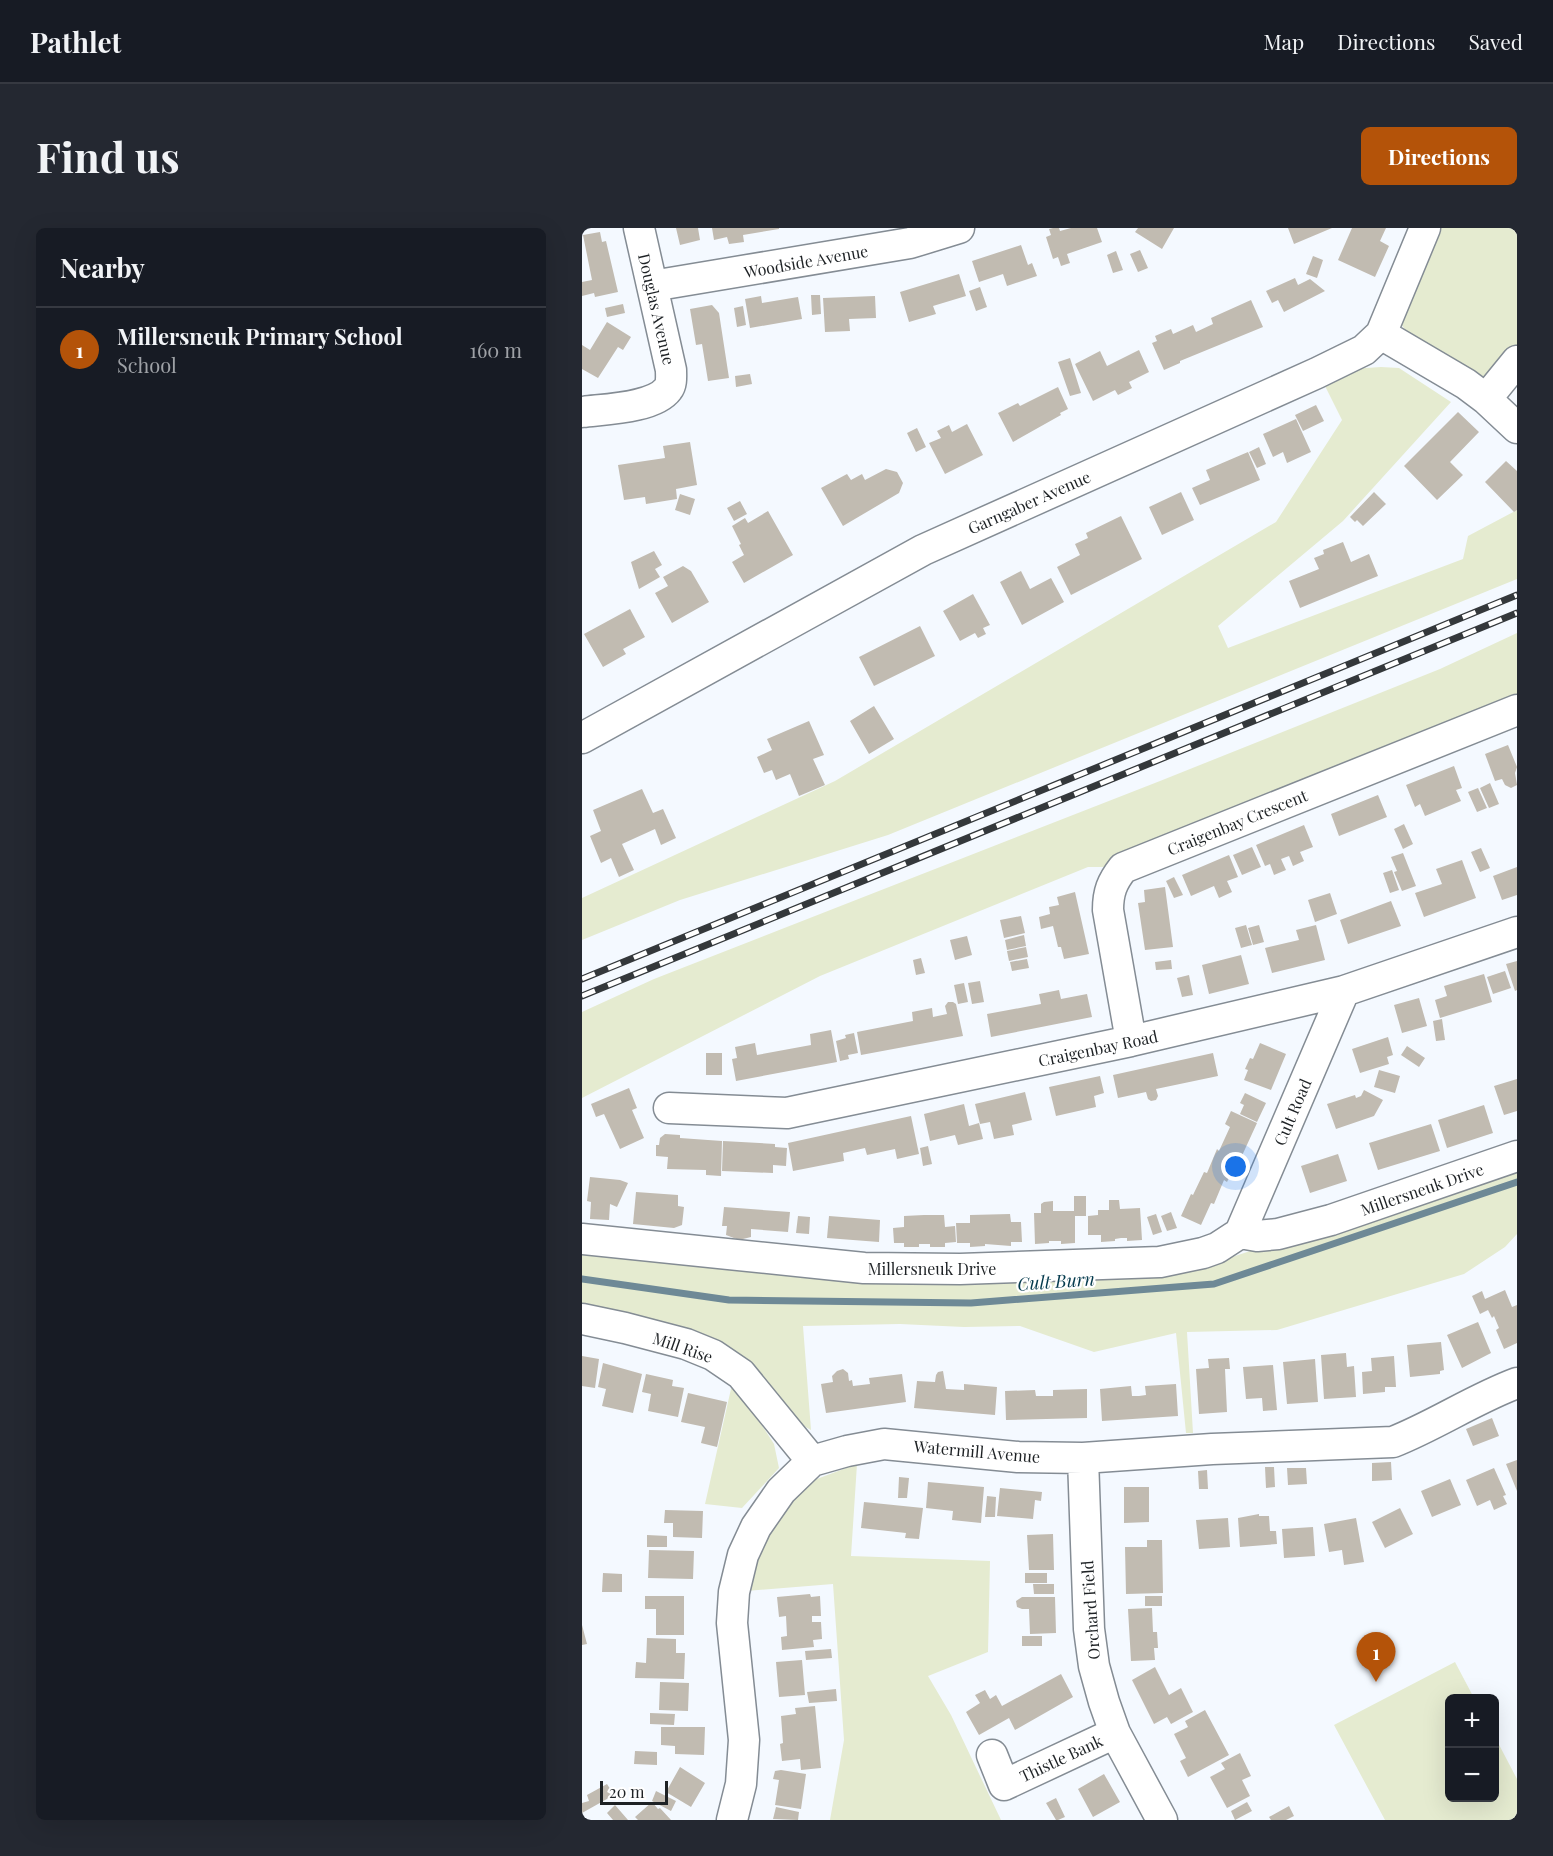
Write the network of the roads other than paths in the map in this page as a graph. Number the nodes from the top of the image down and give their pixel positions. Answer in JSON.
{"nodes":[{"id":1,"x":639,"y":228,"type":"edge"},
{"id":2,"x":959,"y":228,"type":"edge"},
{"id":3,"x":1425,"y":228,"type":"edge"},
{"id":4,"x":652,"y":286,"type":"junction"},
{"id":5,"x":1381,"y":334,"type":"junction"},
{"id":6,"x":1517,"y":361,"type":"edge"},
{"id":7,"x":1486,"y":399,"type":"junction"},
{"id":8,"x":582,"y":412,"type":"edge"},
{"id":9,"x":1517,"y":429,"type":"edge"},
{"id":10,"x":1517,"y":710,"type":"edge"},
{"id":11,"x":582,"y":738,"type":"edge"},
{"id":12,"x":1517,"y":932,"type":"edge"},
{"id":13,"x":1344,"y":992,"type":"junction"},
{"id":14,"x":1131,"y":1041,"type":"junction"},
{"id":15,"x":669,"y":1108,"type":"dead end"},
{"id":16,"x":1517,"y":1156,"type":"edge"},
{"id":17,"x":1240,"y":1233,"type":"junction"},
{"id":18,"x":582,"y":1239,"type":"edge"},
{"id":19,"x":582,"y":1318,"type":"edge"},
{"id":20,"x":1517,"y":1383,"type":"edge"},
{"id":21,"x":1083,"y":1458,"type":"junction"},
{"id":22,"x":812,"y":1461,"type":"junction"},
{"id":23,"x":1116,"y":1732,"type":"junction"},
{"id":24,"x":992,"y":1755,"type":"dead end"},
{"id":25,"x":732,"y":1820,"type":"edge"},
{"id":26,"x":1162,"y":1820,"type":"edge"}],
"edges":[{"from":1,"to":4,"type":"street","name":"Douglas Avenue"},
{"from":2,"to":4,"type":"street","name":"Woodside Avenue"},
{"from":3,"to":5,"type":"street","name":"Garngaber Avenue"},
{"from":4,"to":8,"type":"street","name":"Douglas Avenue"},
{"from":5,"to":7,"type":"street"},
{"from":5,"to":11,"type":"street","name":"Garngaber Avenue"},
{"from":6,"to":7,"type":"street"},
{"from":7,"to":9,"type":"street"},
{"from":10,"to":14,"type":"street","name":"Craigenbay Crescent"},
{"from":12,"to":13,"type":"street","name":"Craigenbay Road"},
{"from":13,"to":14,"type":"street","name":"Craigenbay Road"},
{"from":13,"to":17,"type":"street","name":"Cult Road"},
{"from":14,"to":15,"type":"street","name":"Craigenbay Road"},
{"from":16,"to":17,"type":"street","name":"Millersneuk Drive"},
{"from":17,"to":18,"type":"street","name":"Millersneuk Drive"},
{"from":19,"to":22,"type":"street","name":"Mill Rise"},
{"from":20,"to":21,"type":"street","name":"Watermill Avenue"},
{"from":21,"to":22,"type":"street","name":"Watermill Avenue"},
{"from":21,"to":23,"type":"street","name":"Orchard Field"},
{"from":22,"to":25,"type":"street","name":"Watermill Avenue"},
{"from":23,"to":24,"type":"street","name":"Thistle Bank"},
{"from":23,"to":26,"type":"street","name":"Orchard Field"}]}
